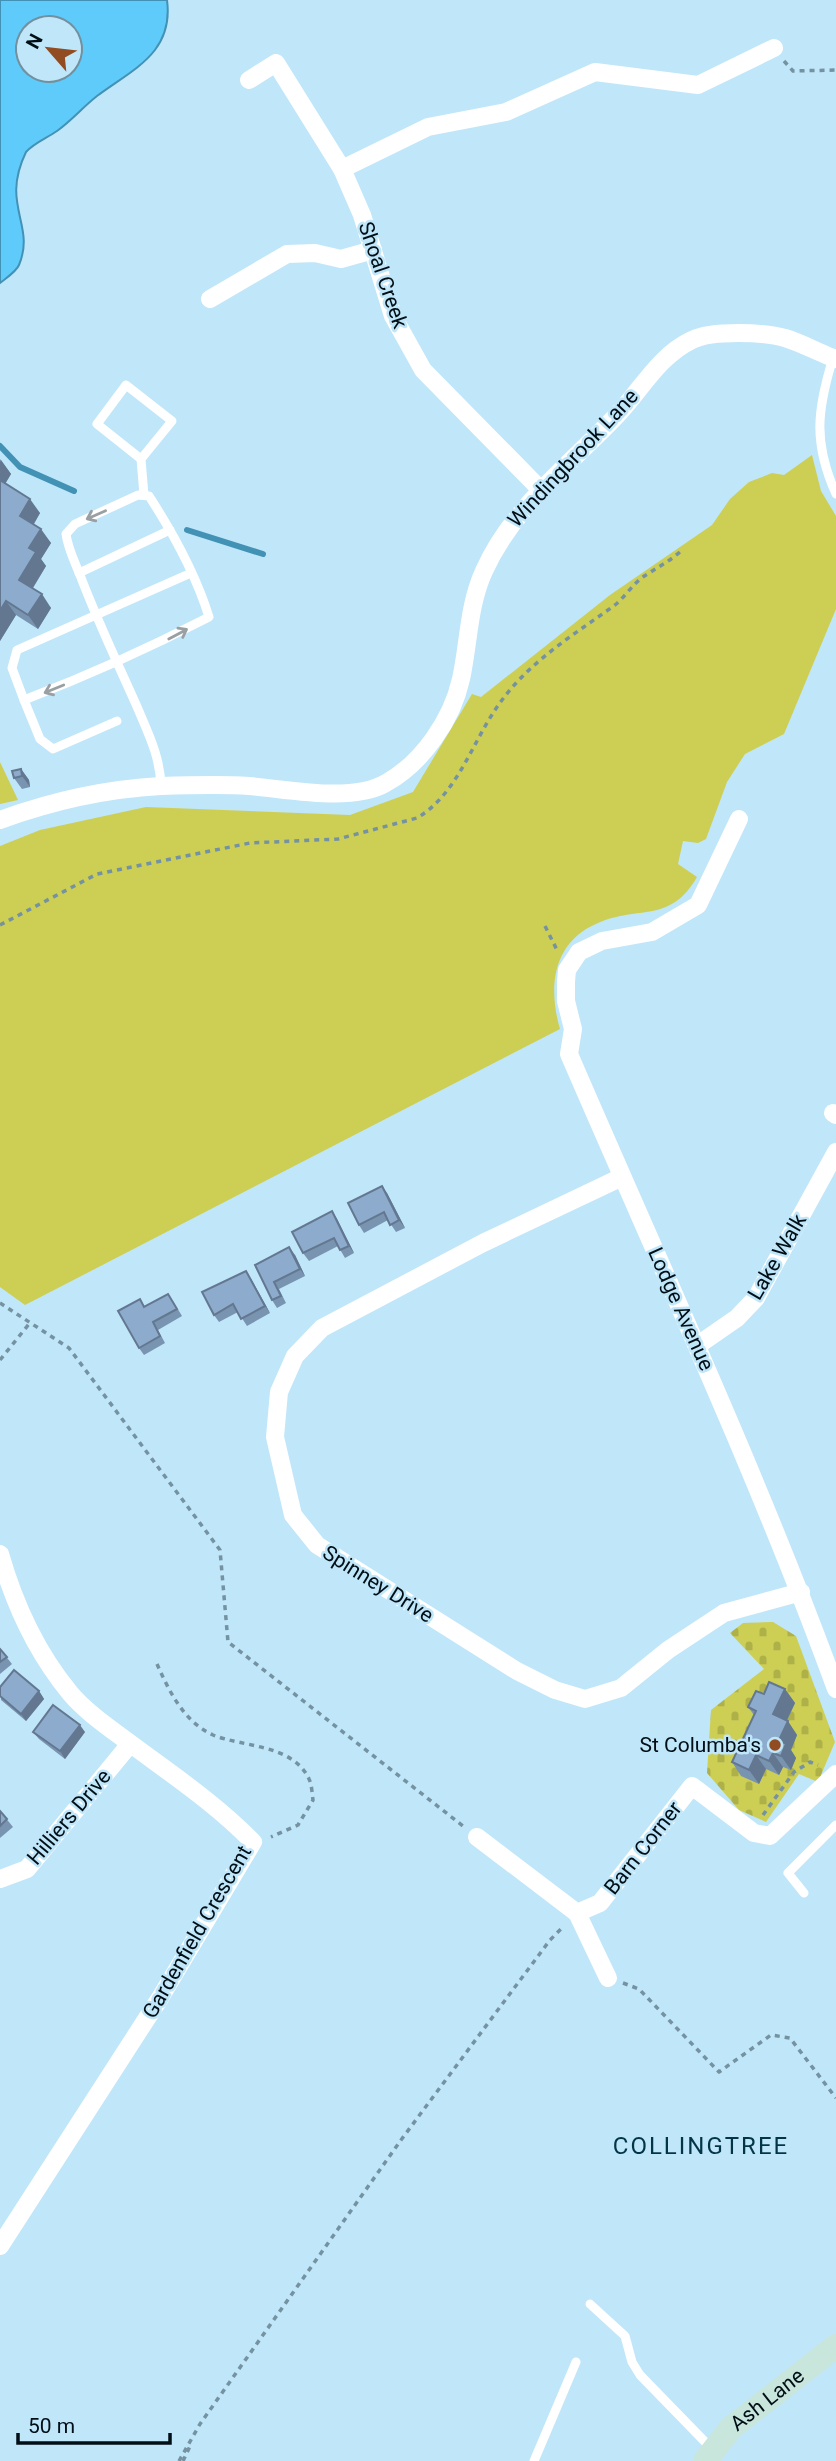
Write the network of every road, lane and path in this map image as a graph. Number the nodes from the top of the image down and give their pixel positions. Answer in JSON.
{"nodes":[{"id":1,"x":774,"y":48,"type":"joint"},
{"id":2,"x":836,"y":70,"type":"edge"},
{"id":3,"x":249,"y":80,"type":"dead end"},
{"id":4,"x":342,"y":169,"type":"junction"},
{"id":5,"x":373,"y":250,"type":"junction"},
{"id":6,"x":210,"y":299,"type":"dead end"},
{"id":7,"x":834,"y":358,"type":"edge"},
{"id":8,"x":141,"y":458,"type":"junction"},
{"id":9,"x":540,"y":489,"type":"junction"},
{"id":10,"x":836,"y":494,"type":"edge"},
{"id":11,"x":144,"y":495,"type":"junction"},
{"id":12,"x":170,"y":530,"type":"junction"},
{"id":13,"x":79,"y":573,"type":"junction"},
{"id":14,"x":191,"y":573,"type":"junction"},
{"id":15,"x":96,"y":616,"type":"junction"},
{"id":16,"x":117,"y":662,"type":"junction"},
{"id":17,"x":24,"y":700,"type":"junction"},
{"id":18,"x":117,"y":721,"type":"dead end"},
{"id":19,"x":161,"y":786,"type":"junction"},
{"id":20,"x":739,"y":819,"type":"dead end"},
{"id":21,"x":0,"y":820,"type":"edge"},
{"id":22,"x":154,"y":864,"type":"dead end"},
{"id":23,"x":0,"y":925,"type":"edge"},
{"id":24,"x":836,"y":1152,"type":"edge"},
{"id":25,"x":622,"y":1177,"type":"junction"},
{"id":26,"x":0,"y":1303,"type":"edge"},
{"id":27,"x":29,"y":1324,"type":"junction"},
{"id":28,"x":698,"y":1345,"type":"junction"},
{"id":29,"x":0,"y":1360,"type":"edge"},
{"id":30,"x":0,"y":1554,"type":"edge"},
{"id":31,"x":801,"y":1592,"type":"junction"},
{"id":32,"x":157,"y":1664,"type":"dead end"},
{"id":33,"x":836,"y":1689,"type":"edge"},
{"id":34,"x":130,"y":1744,"type":"junction"},
{"id":35,"x":831,"y":1771,"type":"edge"},
{"id":36,"x":836,"y":1825,"type":"edge"},
{"id":37,"x":754,"y":1833,"type":"junction"},
{"id":38,"x":477,"y":1837,"type":"joint"},
{"id":39,"x":253,"y":1842,"type":"junction"},
{"id":40,"x":0,"y":1879,"type":"edge"},
{"id":41,"x":804,"y":1893,"type":"dead end"},
{"id":42,"x":577,"y":1913,"type":"junction"},
{"id":43,"x":608,"y":1978,"type":"joint"},
{"id":44,"x":836,"y":2098,"type":"edge"},
{"id":45,"x":0,"y":2246,"type":"edge"},
{"id":46,"x":590,"y":2304,"type":"dead end"},
{"id":47,"x":835,"y":2348,"type":"edge"},
{"id":48,"x":576,"y":2362,"type":"dead end"},
{"id":49,"x":709,"y":2456,"type":"edge"},
{"id":50,"x":181,"y":2461,"type":"edge"},
{"id":51,"x":534,"y":2461,"type":"edge"}],
"edges":[{"from":1,"to":2,"type":"path"},
{"from":1,"to":4,"type":"street"},
{"from":3,"to":4,"type":"street","name":"Shoal Creek"},
{"from":4,"to":5,"type":"street","name":"Shoal Creek"},
{"from":5,"to":6,"type":"street"},
{"from":5,"to":9,"type":"street","name":"Shoal Creek"},
{"from":7,"to":9,"type":"street","name":"Windingbrook Lane"},
{"from":7,"to":10,"type":"lane"},
{"from":8,"to":8,"type":"lane"},
{"from":8,"to":11,"type":"lane"},
{"from":9,"to":19,"type":"street","name":"Windingbrook Lane"},
{"from":11,"to":12,"type":"lane"},
{"from":11,"to":13,"type":"lane","one_way":true},
{"from":12,"to":13,"type":"lane"},
{"from":12,"to":14,"type":"lane"},
{"from":13,"to":15,"type":"lane"},
{"from":14,"to":15,"type":"lane"},
{"from":16,"to":14,"type":"lane","one_way":true},
{"from":15,"to":16,"type":"lane"},
{"from":15,"to":17,"type":"lane"},
{"from":16,"to":17,"type":"lane","one_way":true},
{"from":16,"to":19,"type":"lane"},
{"from":17,"to":18,"type":"lane"},
{"from":19,"to":21,"type":"street","name":"Windingbrook Lane"},
{"from":20,"to":25,"type":"street","name":"Lodge Avenue"},
{"from":22,"to":23,"type":"path"},
{"from":24,"to":28,"type":"street","name":"Lake Walk"},
{"from":25,"to":28,"type":"street","name":"Lodge Avenue"},
{"from":25,"to":31,"type":"street","name":"Spinney Drive"},
{"from":26,"to":27,"type":"path"},
{"from":27,"to":29,"type":"path"},
{"from":27,"to":38,"type":"path"},
{"from":28,"to":31,"type":"street","name":"Lodge Avenue"},
{"from":30,"to":34,"type":"street","name":"Gardenfield Crescent"},
{"from":31,"to":33,"type":"street","name":"Lodge Avenue"},
{"from":32,"to":39,"type":"path"},
{"from":34,"to":39,"type":"street","name":"Gardenfield Crescent"},
{"from":34,"to":40,"type":"street","name":"Hilliers Drive"},
{"from":35,"to":37,"type":"street"},
{"from":35,"to":37,"type":"path"},
{"from":36,"to":41,"type":"lane"},
{"from":37,"to":42,"type":"street","name":"Barn Corner"},
{"from":38,"to":42,"type":"street"},
{"from":39,"to":45,"type":"street","name":"Gardenfield Crescent"},
{"from":42,"to":43,"type":"street"},
{"from":42,"to":50,"type":"path"},
{"from":43,"to":44,"type":"path"},
{"from":46,"to":49,"type":"lane"},
{"from":47,"to":49,"type":"street","name":"Ash Lane"},
{"from":48,"to":51,"type":"lane"}]}
